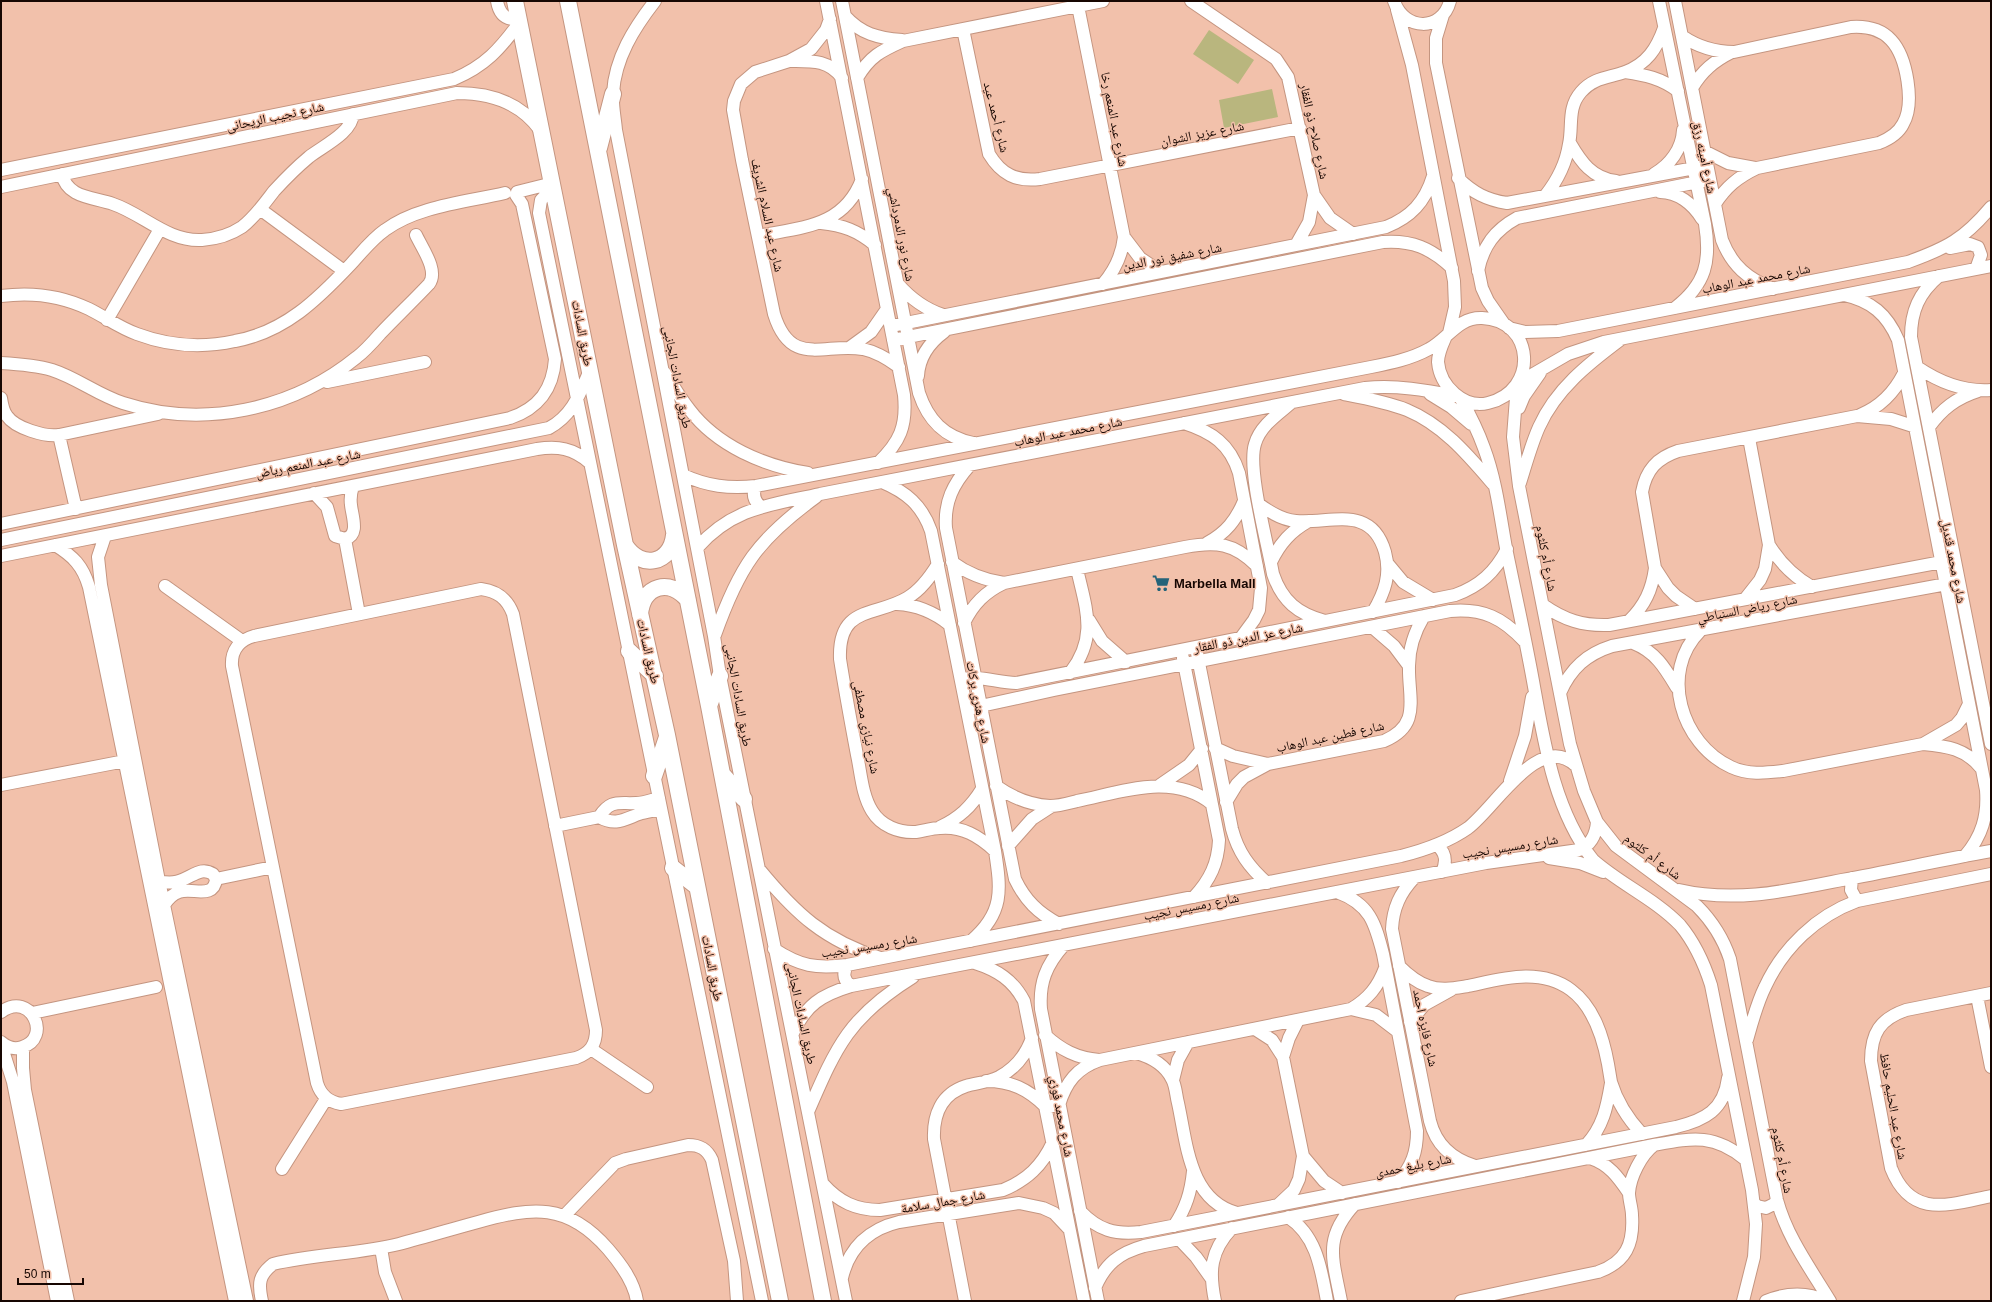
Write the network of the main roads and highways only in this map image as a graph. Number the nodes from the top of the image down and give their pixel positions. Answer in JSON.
{"nodes":[{"id":1,"x":515,"y":1,"type":"edge"},
{"id":2,"x":568,"y":1,"type":"edge"},
{"id":3,"x":613,"y":94,"type":"road end"},
{"id":4,"x":598,"y":152,"type":"junction"},
{"id":5,"x":674,"y":534,"type":"junction"},
{"id":6,"x":625,"y":546,"type":"junction"},
{"id":7,"x":688,"y":600,"type":"junction"},
{"id":8,"x":640,"y":614,"type":"junction"},
{"id":9,"x":629,"y":651,"type":"road end"},
{"id":10,"x":655,"y":676,"type":"junction"},
{"id":11,"x":720,"y":676,"type":"road end"},
{"id":12,"x":709,"y":706,"type":"junction"},
{"id":13,"x":667,"y":736,"type":"junction"},
{"id":14,"x":722,"y":775,"type":"junction"},
{"id":15,"x":654,"y":776,"type":"road end"},
{"id":16,"x":744,"y":799,"type":"road end"},
{"id":17,"x":673,"y":868,"type":"road end"},
{"id":18,"x":696,"y":886,"type":"junction"},
{"id":19,"x":780,"y":1301,"type":"edge"},
{"id":20,"x":823,"y":1301,"type":"edge"}],
"edges":[{"from":1,"to":6,"type":"main road","name":"طريق السادات"},
{"from":2,"to":4,"type":"main road"},
{"from":3,"to":4,"type":"main road"},
{"from":4,"to":5,"type":"main road"},
{"from":5,"to":6,"type":"main road"},
{"from":5,"to":7,"type":"main road"},
{"from":6,"to":8,"type":"main road","name":"طريق السادات"},
{"from":7,"to":8,"type":"main road"},
{"from":7,"to":12,"type":"main road"},
{"from":8,"to":10,"type":"main road","name":"طريق السادات"},
{"from":9,"to":10,"type":"main road"},
{"from":10,"to":13,"type":"main road","name":"طريق السادات"},
{"from":11,"to":12,"type":"main road"},
{"from":12,"to":14,"type":"main road"},
{"from":13,"to":15,"type":"main road"},
{"from":13,"to":18,"type":"main road","name":"طريق السادات"},
{"from":14,"to":16,"type":"main road"},
{"from":14,"to":20,"type":"main road"},
{"from":17,"to":18,"type":"main road"},
{"from":18,"to":19,"type":"main road","name":"طريق السادات"}]}
